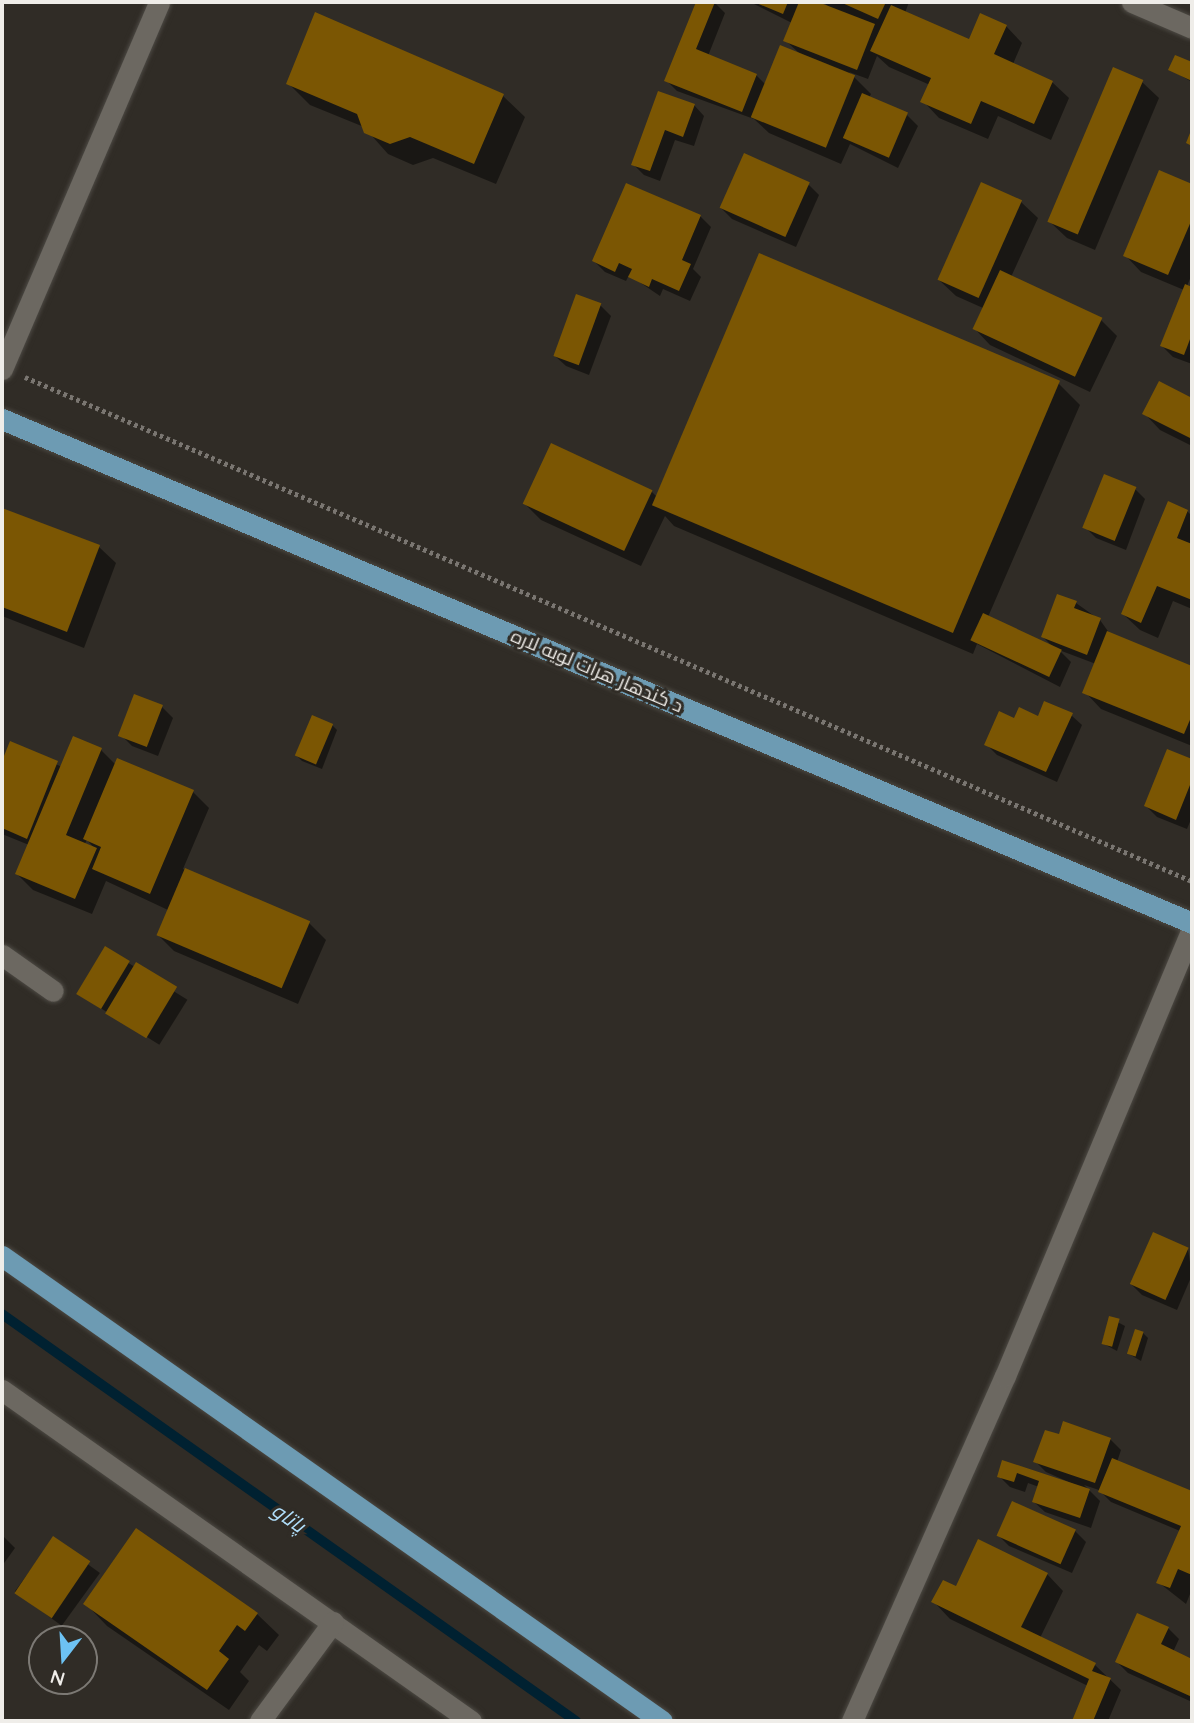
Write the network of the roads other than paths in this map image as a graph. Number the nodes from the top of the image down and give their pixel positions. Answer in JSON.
{"nodes":[{"id":1,"x":159,"y":2,"type":"edge"},
{"id":2,"x":1132,"y":2,"type":"edge"},
{"id":3,"x":1192,"y":28,"type":"edge"},
{"id":4,"x":2,"y":368,"type":"edge"},
{"id":5,"x":2,"y":419,"type":"edge"},
{"id":6,"x":1192,"y":923,"type":"edge"},
{"id":7,"x":1192,"y":929,"type":"edge"},
{"id":8,"x":2,"y":955,"type":"edge"},
{"id":9,"x":53,"y":991,"type":"dead end"},
{"id":10,"x":2,"y":1256,"type":"edge"},
{"id":11,"x":2,"y":1390,"type":"edge"},
{"id":12,"x":333,"y":1622,"type":"junction"},
{"id":13,"x":260,"y":1721,"type":"edge"},
{"id":14,"x":471,"y":1721,"type":"edge"},
{"id":15,"x":662,"y":1721,"type":"edge"},
{"id":16,"x":852,"y":1721,"type":"edge"}],
"edges":[{"from":1,"to":4,"type":"street"},
{"from":2,"to":3,"type":"street"},
{"from":5,"to":6,"type":"main road","name":"د کندهار هرات لویه لاره"},
{"from":7,"to":16,"type":"street"},
{"from":8,"to":9,"type":"street"},
{"from":10,"to":15,"type":"main road"},
{"from":11,"to":12,"type":"street"},
{"from":12,"to":13,"type":"street"},
{"from":12,"to":14,"type":"street"}]}
